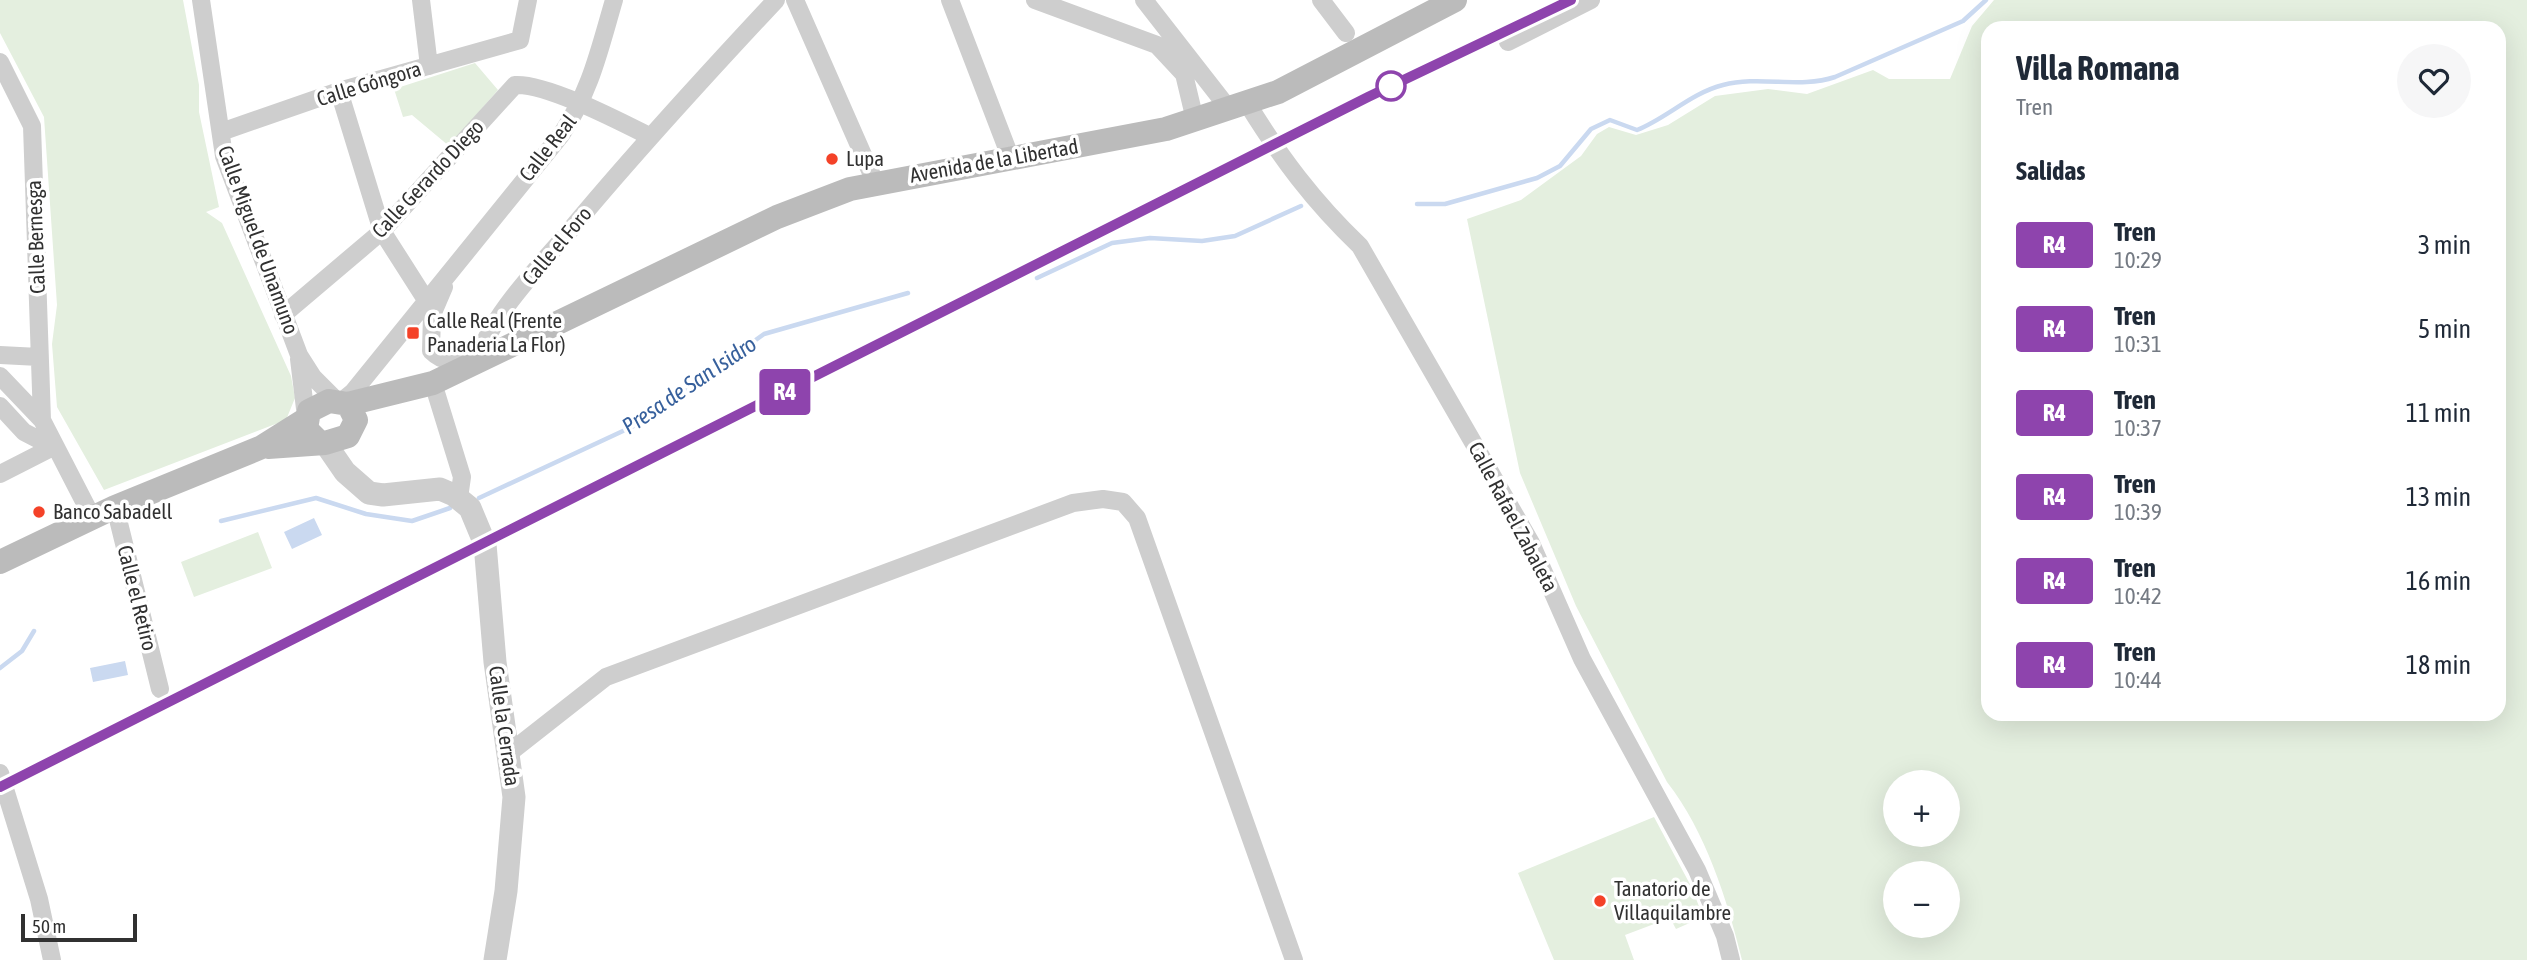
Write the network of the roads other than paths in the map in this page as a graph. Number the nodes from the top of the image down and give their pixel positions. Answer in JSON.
{"nodes":[{"id":1,"x":201,"y":0,"type":"edge"},
{"id":2,"x":421,"y":0,"type":"edge"},
{"id":3,"x":528,"y":0,"type":"edge"},
{"id":4,"x":614,"y":0,"type":"edge"},
{"id":5,"x":776,"y":0,"type":"edge"},
{"id":6,"x":794,"y":0,"type":"edge"},
{"id":7,"x":950,"y":0,"type":"edge"},
{"id":8,"x":1035,"y":0,"type":"edge"},
{"id":9,"x":1321,"y":0,"type":"edge"},
{"id":10,"x":1455,"y":0,"type":"edge"},
{"id":11,"x":1591,"y":0,"type":"edge"},
{"id":12,"x":1148,"y":5,"type":"edge"},
{"id":13,"x":1123,"y":32,"type":"junction"},
{"id":14,"x":1346,"y":33,"type":"dead end"},
{"id":15,"x":1508,"y":43,"type":"dead end"},
{"id":16,"x":1157,"y":45,"type":"junction"},
{"id":17,"x":1186,"y":54,"type":"junction"},
{"id":18,"x":0,"y":62,"type":"edge"},
{"id":19,"x":429,"y":66,"type":"junction"},
{"id":20,"x":339,"y":91,"type":"junction"},
{"id":21,"x":582,"y":104,"type":"junction"},
{"id":22,"x":1238,"y":106,"type":"junction"},
{"id":23,"x":1195,"y":120,"type":"junction"},
{"id":24,"x":220,"y":132,"type":"junction"},
{"id":25,"x":649,"y":136,"type":"junction"},
{"id":26,"x":1011,"y":159,"type":"junction"},
{"id":27,"x":876,"y":182,"type":"junction"},
{"id":28,"x":382,"y":231,"type":"junction"},
{"id":29,"x":448,"y":277,"type":"junction"},
{"id":30,"x":426,"y":300,"type":"junction"},
{"id":31,"x":283,"y":315,"type":"junction"},
{"id":32,"x":0,"y":355,"type":"edge"},
{"id":33,"x":299,"y":355,"type":"junction"},
{"id":34,"x":39,"y":357,"type":"junction"},
{"id":35,"x":472,"y":357,"type":"junction"},
{"id":36,"x":0,"y":376,"type":"edge"},
{"id":37,"x":426,"y":386,"type":"junction"},
{"id":38,"x":0,"y":406,"type":"edge"},
{"id":39,"x":306,"y":419,"type":"junction"},
{"id":40,"x":42,"y":420,"type":"junction"},
{"id":41,"x":339,"y":422,"type":"junction"},
{"id":42,"x":53,"y":447,"type":"junction"},
{"id":43,"x":262,"y":447,"type":"junction"},
{"id":44,"x":0,"y":474,"type":"edge"},
{"id":45,"x":459,"y":498,"type":"junction"},
{"id":46,"x":115,"y":507,"type":"junction"},
{"id":47,"x":92,"y":517,"type":"junction"},
{"id":48,"x":0,"y":562,"type":"edge"},
{"id":49,"x":160,"y":689,"type":"dead end"},
{"id":50,"x":508,"y":754,"type":"junction"},
{"id":51,"x":1,"y":779,"type":"edge"},
{"id":52,"x":52,"y":960,"type":"edge"},
{"id":53,"x":495,"y":960,"type":"edge"},
{"id":54,"x":1294,"y":960,"type":"edge"},
{"id":55,"x":1731,"y":960,"type":"edge"}],
"edges":[{"from":1,"to":24,"type":"street","name":"Calle Miguel de Unamuno"},
{"from":2,"to":19,"type":"street"},
{"from":3,"to":19,"type":"street","name":"Calle Góngora"},
{"from":4,"to":21,"type":"street","name":"Calle Real"},
{"from":5,"to":25,"type":"street","name":"Calle el Foro"},
{"from":6,"to":27,"type":"street"},
{"from":7,"to":26,"type":"street"},
{"from":8,"to":13,"type":"street"},
{"from":9,"to":14,"type":"street"},
{"from":10,"to":22,"type":"main road","name":"Avenida de la Libertad"},
{"from":11,"to":15,"type":"street"},
{"from":12,"to":13,"type":"street"},
{"from":12,"to":17,"type":"street","name":"Calle Rafael Zabaleta"},
{"from":13,"to":16,"type":"street"},
{"from":16,"to":17,"type":"street"},
{"from":16,"to":23,"type":"street"},
{"from":17,"to":22,"type":"street","name":"Calle Rafael Zabaleta"},
{"from":18,"to":34,"type":"street","name":"Calle Bernesga"},
{"from":19,"to":20,"type":"street","name":"Calle Góngora"},
{"from":20,"to":24,"type":"street","name":"Calle Góngora"},
{"from":20,"to":28,"type":"street"},
{"from":21,"to":25,"type":"street"},
{"from":21,"to":28,"type":"street","name":"Calle Gerardo Diego"},
{"from":21,"to":29,"type":"street","name":"Calle Real"},
{"from":22,"to":23,"type":"main road","name":"Avenida de la Libertad"},
{"from":22,"to":55,"type":"street","name":"Calle Rafael Zabaleta"},
{"from":23,"to":26,"type":"main road","name":"Avenida de la Libertad"},
{"from":24,"to":31,"type":"street","name":"Calle Miguel de Unamuno"},
{"from":25,"to":35,"type":"street","name":"Calle el Foro"},
{"from":26,"to":27,"type":"main road","name":"Avenida de la Libertad"},
{"from":27,"to":35,"type":"main road","name":"Avenida de la Libertad"},
{"from":28,"to":30,"type":"street"},
{"from":28,"to":31,"type":"street","name":"Calle Gerardo Diego"},
{"from":29,"to":30,"type":"street","name":"Calle Real"},
{"from":29,"to":35,"type":"street","name":"Calle Real"},
{"from":30,"to":41,"type":"street","name":"Calle Real"},
{"from":31,"to":33,"type":"street","name":"Calle Miguel de Unamuno"},
{"from":32,"to":34,"type":"street"},
{"from":33,"to":39,"type":"street","name":"Calle Miguel de Unamuno"},
{"from":33,"to":41,"type":"street","name":"Calle Miguel de Unamuno"},
{"from":34,"to":40,"type":"street","name":"Calle Bernesga"},
{"from":35,"to":37,"type":"main road","name":"Avenida de la Libertad"},
{"from":36,"to":40,"type":"street"},
{"from":37,"to":41,"type":"main road","name":"Avenida de la Libertad"},
{"from":37,"to":45,"type":"street"},
{"from":38,"to":42,"type":"street"},
{"from":39,"to":41,"type":"main road","name":"Avenida de la Libertad"},
{"from":39,"to":41,"type":"main road"},
{"from":39,"to":43,"type":"main road","name":"Avenida de la Libertad"},
{"from":40,"to":42,"type":"street"},
{"from":41,"to":43,"type":"main road","name":"Avenida de la Libertad"},
{"from":41,"to":45,"type":"street"},
{"from":42,"to":44,"type":"street"},
{"from":42,"to":47,"type":"street"},
{"from":43,"to":46,"type":"main road","name":"Avenida de la Libertad"},
{"from":45,"to":50,"type":"street","name":"Calle la Cerrada"},
{"from":46,"to":47,"type":"main road","name":"Avenida de la Libertad"},
{"from":46,"to":49,"type":"street","name":"Calle el Retiro"},
{"from":47,"to":48,"type":"main road","name":"Avenida de la Libertad"},
{"from":50,"to":53,"type":"street","name":"Calle la Cerrada"},
{"from":50,"to":54,"type":"street"},
{"from":51,"to":52,"type":"street"}]}
